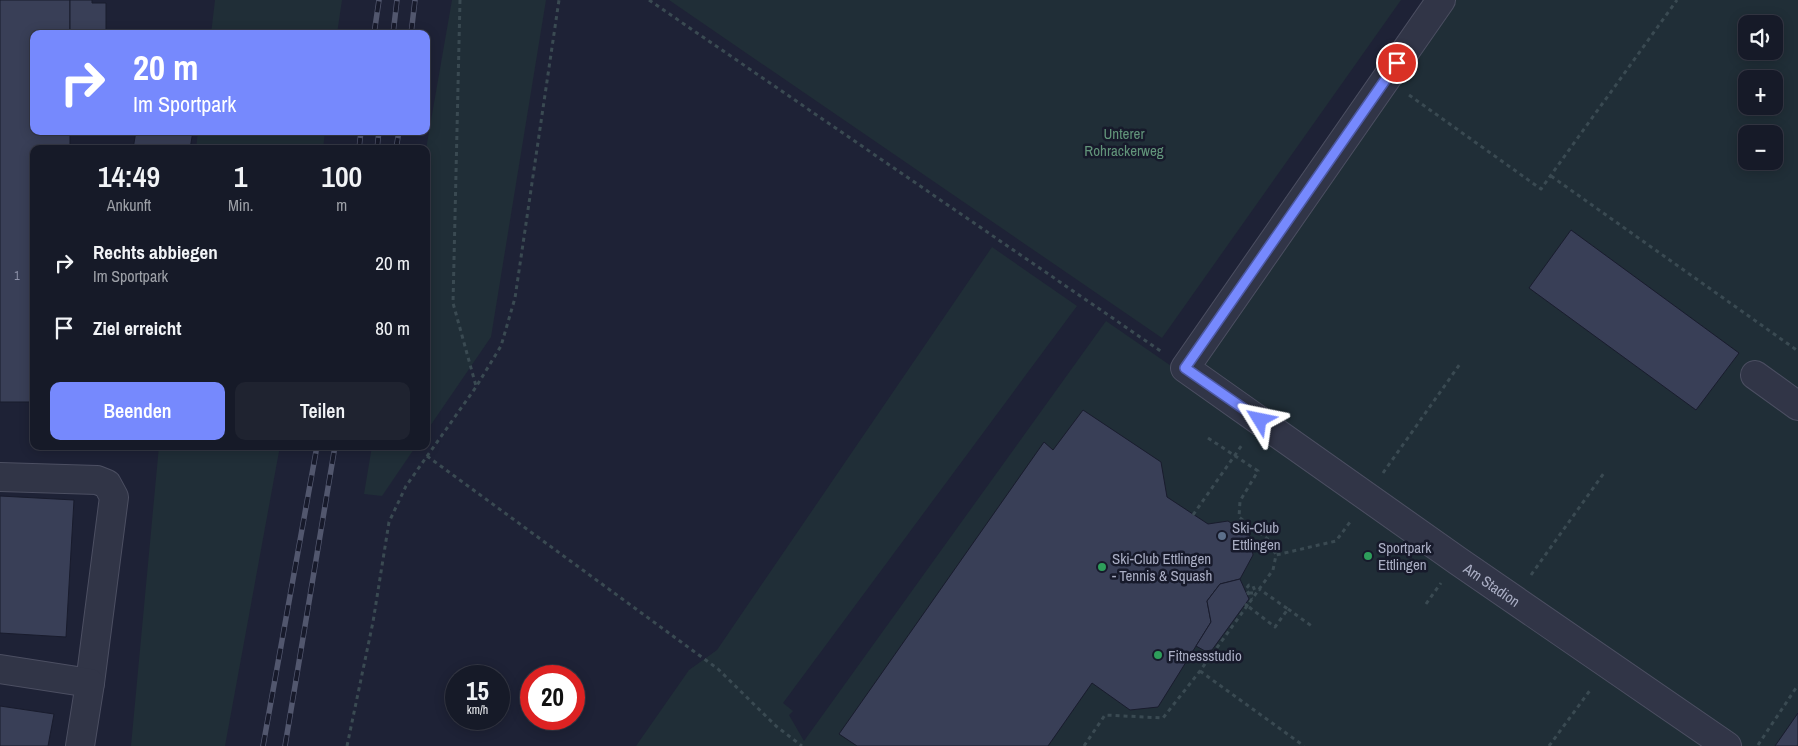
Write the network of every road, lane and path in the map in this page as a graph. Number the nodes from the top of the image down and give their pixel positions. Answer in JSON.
{"nodes":[{"id":1,"x":460,"y":0,"type":"edge"},
{"id":2,"x":559,"y":0,"type":"edge"},
{"id":3,"x":649,"y":0,"type":"edge"},
{"id":4,"x":1441,"y":0,"type":"edge"},
{"id":5,"x":1677,"y":0,"type":"edge"},
{"id":6,"x":1386,"y":79,"type":"junction"},
{"id":7,"x":1551,"y":176,"type":"junction"},
{"id":8,"x":1798,"y":351,"type":"edge"},
{"id":9,"x":1460,"y":364,"type":"dead end"},
{"id":10,"x":1185,"y":368,"type":"junction"},
{"id":11,"x":1755,"y":375,"type":"dead end"},
{"id":12,"x":476,"y":387,"type":"junction"},
{"id":13,"x":1798,"y":406,"type":"edge"},
{"id":14,"x":1260,"y":420,"type":"junction"},
{"id":15,"x":1208,"y":438,"type":"dead end"},
{"id":16,"x":427,"y":456,"type":"junction"},
{"id":17,"x":1234,"y":456,"type":"junction"},
{"id":18,"x":1604,"y":473,"type":"dead end"},
{"id":19,"x":0,"y":477,"type":"edge"},
{"id":20,"x":1368,"y":497,"type":"junction"},
{"id":21,"x":1193,"y":514,"type":"dead end"},
{"id":22,"x":1276,"y":555,"type":"junction"},
{"id":23,"x":1259,"y":589,"type":"junction"},
{"id":24,"x":1248,"y":594,"type":"dead end"},
{"id":25,"x":1515,"y":598,"type":"junction"},
{"id":26,"x":1252,"y":599,"type":"junction"},
{"id":27,"x":1245,"y":604,"type":"dead end"},
{"id":28,"x":1288,"y":609,"type":"junction"},
{"id":29,"x":1313,"y":627,"type":"dead end"},
{"id":30,"x":1610,"y":664,"type":"junction"},
{"id":31,"x":0,"y":669,"type":"edge"},
{"id":32,"x":1200,"y":671,"type":"junction"},
{"id":33,"x":90,"y":683,"type":"junction"},
{"id":34,"x":1798,"y":685,"type":"edge"},
{"id":35,"x":80,"y":746,"type":"edge"},
{"id":36,"x":347,"y":746,"type":"edge"},
{"id":37,"x":802,"y":746,"type":"edge"},
{"id":38,"x":1084,"y":746,"type":"edge"},
{"id":39,"x":1304,"y":746,"type":"edge"},
{"id":40,"x":1549,"y":746,"type":"edge"},
{"id":41,"x":1727,"y":746,"type":"edge"},
{"id":42,"x":1757,"y":746,"type":"edge"}],
"edges":[{"from":1,"to":12,"type":"path"},
{"from":2,"to":12,"type":"path"},
{"from":3,"to":10,"type":"path"},
{"from":4,"to":6,"type":"lane"},
{"from":5,"to":7,"type":"path"},
{"from":6,"to":7,"type":"path"},
{"from":6,"to":10,"type":"lane"},
{"from":7,"to":8,"type":"path"},
{"from":9,"to":20,"type":"path"},
{"from":10,"to":14,"type":"lane","name":"Am Stadion"},
{"from":11,"to":13,"type":"lane"},
{"from":12,"to":16,"type":"path"},
{"from":14,"to":17,"type":"path"},
{"from":14,"to":20,"type":"lane","name":"Am Stadion"},
{"from":15,"to":17,"type":"path"},
{"from":16,"to":36,"type":"path"},
{"from":16,"to":37,"type":"path"},
{"from":17,"to":21,"type":"path"},
{"from":17,"to":22,"type":"path"},
{"from":18,"to":25,"type":"path"},
{"from":19,"to":33,"type":"lane"},
{"from":20,"to":22,"type":"path"},
{"from":20,"to":25,"type":"lane","name":"Am Stadion"},
{"from":22,"to":23,"type":"path"},
{"from":23,"to":26,"type":"path"},
{"from":23,"to":28,"type":"path"},
{"from":24,"to":26,"type":"path"},
{"from":25,"to":30,"type":"lane","name":"Am Stadion"},
{"from":26,"to":32,"type":"path"},
{"from":27,"to":28,"type":"path","bridge":true},
{"from":28,"to":29,"type":"path"},
{"from":30,"to":40,"type":"path"},
{"from":30,"to":41,"type":"lane","name":"Am Stadion"},
{"from":31,"to":33,"type":"lane"},
{"from":32,"to":38,"type":"path"},
{"from":32,"to":39,"type":"path"},
{"from":33,"to":35,"type":"lane"},
{"from":34,"to":42,"type":"path"}]}
